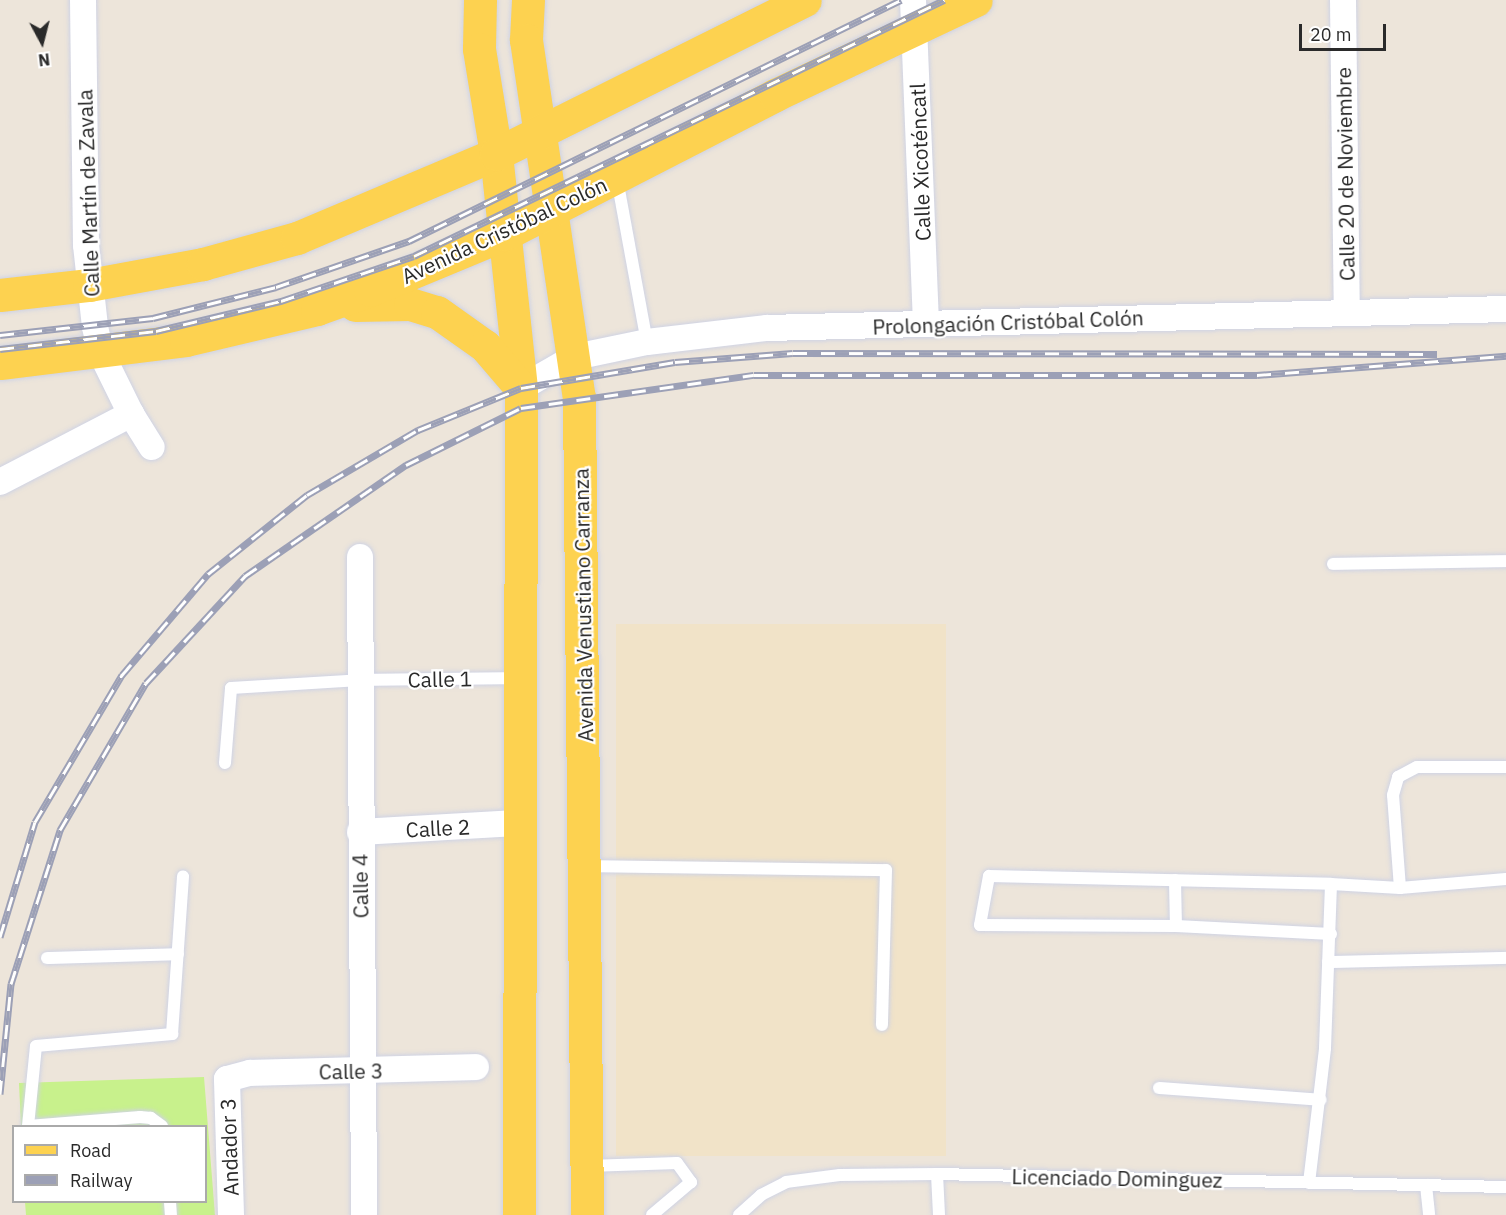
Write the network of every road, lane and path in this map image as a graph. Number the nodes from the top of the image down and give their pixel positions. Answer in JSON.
{"nodes":[{"id":1,"x":83,"y":0,"type":"edge"},
{"id":2,"x":480,"y":0,"type":"edge"},
{"id":3,"x":528,"y":0,"type":"edge"},
{"id":4,"x":805,"y":0,"type":"edge"},
{"id":5,"x":976,"y":0,"type":"edge"},
{"id":6,"x":1343,"y":0,"type":"edge"},
{"id":7,"x":914,"y":14,"type":"edge"},
{"id":8,"x":542,"y":131,"type":"junction"},
{"id":9,"x":496,"y":154,"type":"junction"},
{"id":10,"x":617,"y":178,"type":"junction"},
{"id":11,"x":553,"y":211,"type":"junction"},
{"id":12,"x":505,"y":234,"type":"junction"},
{"id":13,"x":89,"y":285,"type":"junction"},
{"id":14,"x":0,"y":295,"type":"edge"},
{"id":15,"x":317,"y":309,"type":"junction"},
{"id":16,"x":1506,"y":309,"type":"edge"},
{"id":17,"x":1347,"y":312,"type":"junction"},
{"id":18,"x":926,"y":324,"type":"junction"},
{"id":19,"x":646,"y":342,"type":"junction"},
{"id":20,"x":101,"y":353,"type":"junction"},
{"id":21,"x":575,"y":357,"type":"junction"},
{"id":22,"x":0,"y":363,"type":"edge"},
{"id":23,"x":521,"y":388,"type":"junction"},
{"id":24,"x":131,"y":414,"type":"junction"},
{"id":25,"x":152,"y":447,"type":"dead end"},
{"id":26,"x":0,"y":482,"type":"edge"},
{"id":27,"x":360,"y":557,"type":"dead end"},
{"id":28,"x":1506,"y":561,"type":"edge"},
{"id":29,"x":1334,"y":564,"type":"dead end"},
{"id":30,"x":520,"y":678,"type":"junction"},
{"id":31,"x":360,"y":680,"type":"junction"},
{"id":32,"x":225,"y":763,"type":"dead end"},
{"id":33,"x":1506,"y":767,"type":"edge"},
{"id":34,"x":517,"y":823,"type":"junction"},
{"id":35,"x":360,"y":832,"type":"junction"},
{"id":36,"x":586,"y":866,"type":"junction"},
{"id":37,"x":183,"y":876,"type":"dead end"},
{"id":38,"x":1506,"y":879,"type":"edge"},
{"id":39,"x":1175,"y":880,"type":"junction"},
{"id":40,"x":1331,"y":884,"type":"junction"},
{"id":41,"x":1400,"y":888,"type":"junction"},
{"id":42,"x":1176,"y":926,"type":"junction"},
{"id":43,"x":1331,"y":934,"type":"junction"},
{"id":44,"x":178,"y":954,"type":"junction"},
{"id":45,"x":1506,"y":957,"type":"edge"},
{"id":46,"x":47,"y":958,"type":"dead end"},
{"id":47,"x":1328,"y":962,"type":"junction"},
{"id":48,"x":882,"y":1025,"type":"dead end"},
{"id":49,"x":476,"y":1067,"type":"dead end"},
{"id":50,"x":362,"y":1071,"type":"junction"},
{"id":51,"x":227,"y":1079,"type":"joint"},
{"id":52,"x":1160,"y":1088,"type":"dead end"},
{"id":53,"x":1320,"y":1100,"type":"junction"},
{"id":54,"x":28,"y":1125,"type":"edge"},
{"id":55,"x":39,"y":1125,"type":"edge"},
{"id":56,"x":161,"y":1125,"type":"edge"},
{"id":57,"x":587,"y":1166,"type":"junction"},
{"id":58,"x":937,"y":1174,"type":"junction"},
{"id":59,"x":1309,"y":1183,"type":"junction"},
{"id":60,"x":1426,"y":1185,"type":"junction"},
{"id":61,"x":1506,"y":1187,"type":"edge"},
{"id":62,"x":231,"y":1215,"type":"edge"},
{"id":63,"x":364,"y":1215,"type":"edge"},
{"id":64,"x":519,"y":1215,"type":"edge"},
{"id":65,"x":587,"y":1215,"type":"edge"},
{"id":66,"x":652,"y":1215,"type":"edge"},
{"id":67,"x":739,"y":1215,"type":"edge"},
{"id":68,"x":939,"y":1215,"type":"edge"},
{"id":69,"x":1429,"y":1215,"type":"edge"}],
"edges":[{"from":1,"to":13,"type":"street","name":"Calle Martín de Zavala"},
{"from":2,"to":9,"type":"main road"},
{"from":3,"to":8,"type":"main road","name":"Avenida Venustiano Carranza"},
{"from":4,"to":8,"type":"main road"},
{"from":5,"to":7,"type":"main road","name":"Avenida Cristóbal Colón"},
{"from":6,"to":17,"type":"street","name":"Calle 20 de Noviembre"},
{"from":7,"to":10,"type":"main road","name":"Avenida Cristóbal Colón"},
{"from":7,"to":18,"type":"street","name":"Calle Xicoténcatl"},
{"from":8,"to":9,"type":"main road"},
{"from":8,"to":11,"type":"main road","name":"Avenida Venustiano Carranza"},
{"from":9,"to":12,"type":"main road"},
{"from":9,"to":13,"type":"main road"},
{"from":10,"to":11,"type":"main road","name":"Avenida Cristóbal Colón"},
{"from":10,"to":19,"type":"lane"},
{"from":11,"to":12,"type":"main road","name":"Avenida Cristóbal Colón"},
{"from":11,"to":21,"type":"main road","name":"Avenida Venustiano Carranza"},
{"from":12,"to":15,"type":"main road","name":"Avenida Cristóbal Colón"},
{"from":12,"to":23,"type":"main road"},
{"from":13,"to":14,"type":"main road"},
{"from":13,"to":20,"type":"street","name":"Calle Martín de Zavala"},
{"from":15,"to":20,"type":"main road","name":"Avenida Cristóbal Colón"},
{"from":15,"to":23,"type":"main road"},
{"from":16,"to":17,"type":"street","name":"Prolongación Cristóbal Colón"},
{"from":17,"to":18,"type":"street","name":"Prolongación Cristóbal Colón"},
{"from":18,"to":19,"type":"street","name":"Prolongación Cristóbal Colón"},
{"from":19,"to":21,"type":"street","name":"Prolongación Cristóbal Colón"},
{"from":20,"to":22,"type":"main road","name":"Avenida Cristóbal Colón"},
{"from":20,"to":24,"type":"street","name":"Calle Martín de Zavala"},
{"from":21,"to":23,"type":"street","name":"Prolongación Cristóbal Colón"},
{"from":21,"to":36,"type":"main road","name":"Avenida Venustiano Carranza"},
{"from":23,"to":30,"type":"main road"},
{"from":24,"to":25,"type":"street","name":"Calle Martín de Zavala"},
{"from":24,"to":26,"type":"street"},
{"from":27,"to":31,"type":"street","name":"Calle 4"},
{"from":28,"to":29,"type":"lane"},
{"from":30,"to":31,"type":"lane","name":"Calle 1"},
{"from":30,"to":34,"type":"main road"},
{"from":31,"to":32,"type":"lane","name":"Calle 1"},
{"from":31,"to":35,"type":"street","name":"Calle 4"},
{"from":33,"to":41,"type":"lane"},
{"from":34,"to":35,"type":"street","name":"Calle 2"},
{"from":34,"to":64,"type":"main road"},
{"from":35,"to":50,"type":"street","name":"Calle 4"},
{"from":36,"to":48,"type":"lane"},
{"from":36,"to":57,"type":"main road","name":"Avenida Venustiano Carranza"},
{"from":37,"to":44,"type":"lane"},
{"from":38,"to":41,"type":"lane"},
{"from":39,"to":40,"type":"lane"},
{"from":39,"to":42,"type":"lane"},
{"from":39,"to":42,"type":"lane"},
{"from":40,"to":41,"type":"lane"},
{"from":40,"to":43,"type":"lane"},
{"from":42,"to":43,"type":"lane"},
{"from":43,"to":47,"type":"lane"},
{"from":44,"to":46,"type":"lane"},
{"from":44,"to":54,"type":"lane"},
{"from":45,"to":47,"type":"lane"},
{"from":47,"to":53,"type":"lane"},
{"from":49,"to":50,"type":"street","name":"Calle 3"},
{"from":50,"to":51,"type":"street","name":"Calle 3"},
{"from":50,"to":63,"type":"street","name":"Calle 4"},
{"from":51,"to":62,"type":"street","name":"Andador 3"},
{"from":52,"to":53,"type":"lane"},
{"from":53,"to":59,"type":"lane"},
{"from":55,"to":56,"type":"lane"},
{"from":57,"to":65,"type":"main road","name":"Avenida Venustiano Carranza"},
{"from":57,"to":66,"type":"lane"},
{"from":58,"to":59,"type":"lane","name":"Licenciado Dominguez"},
{"from":58,"to":67,"type":"lane","name":"Licenciado Dominguez"},
{"from":58,"to":68,"type":"lane"},
{"from":59,"to":60,"type":"lane","name":"Licenciado Dominguez"},
{"from":60,"to":61,"type":"lane","name":"Licenciado Dominguez"},
{"from":60,"to":69,"type":"lane"}]}
